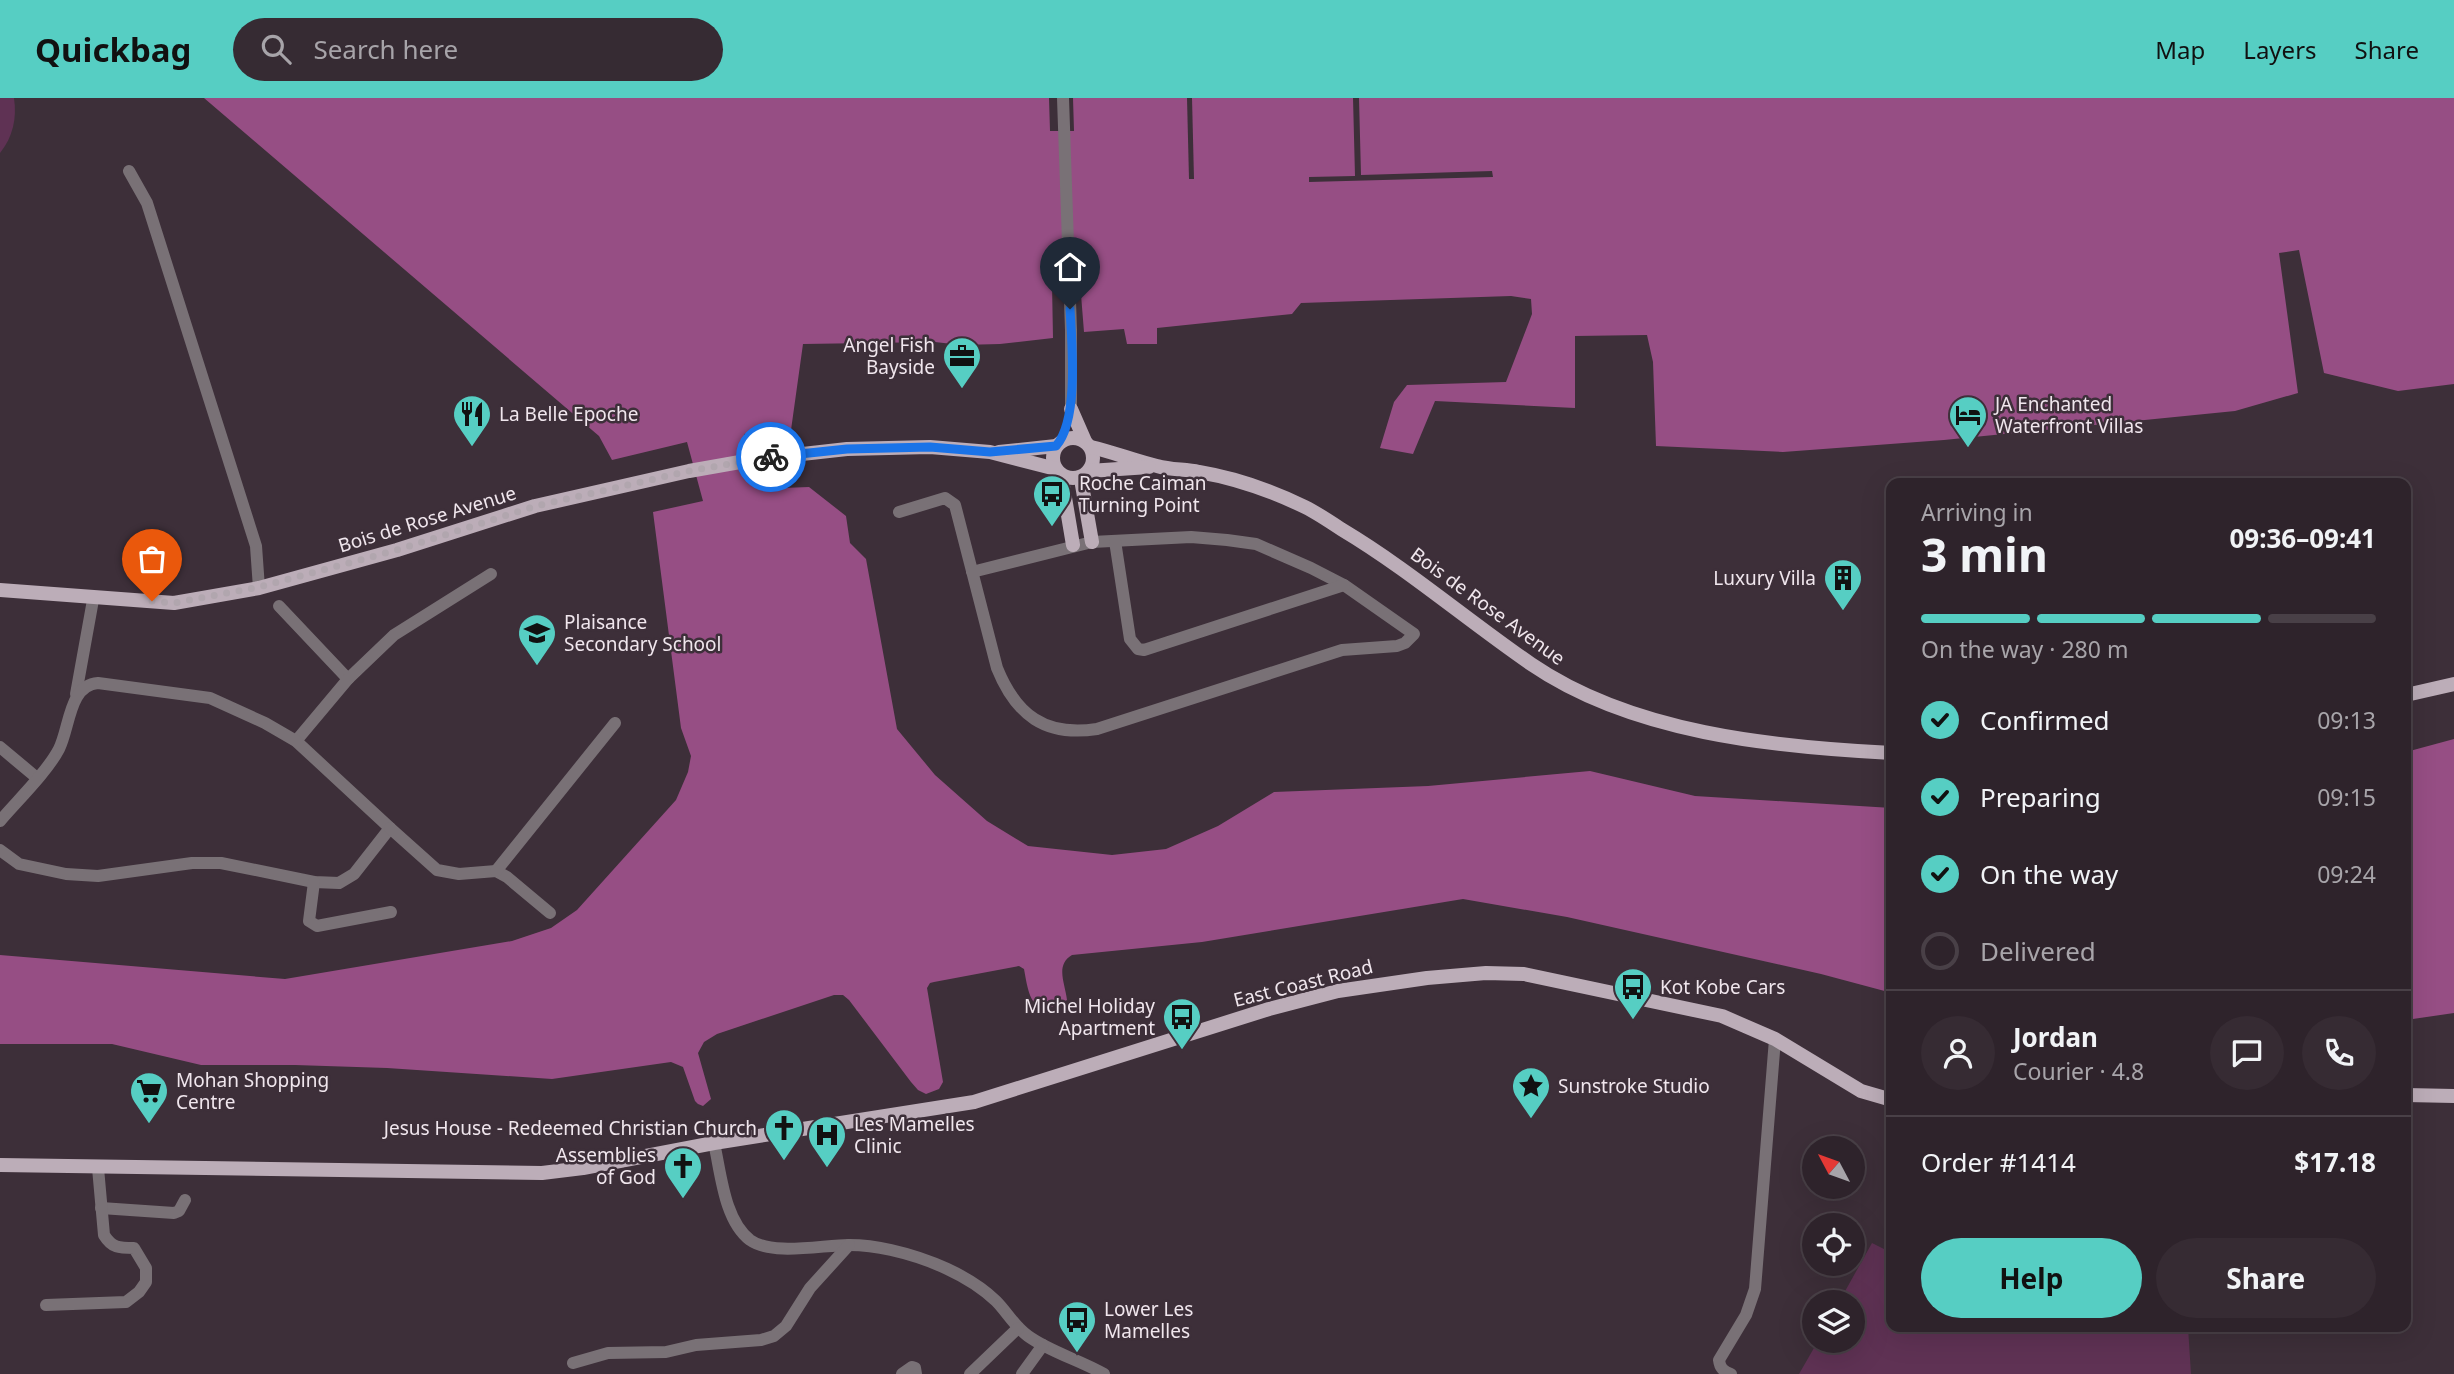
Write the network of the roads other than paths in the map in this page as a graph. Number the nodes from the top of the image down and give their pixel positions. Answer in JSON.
{"nodes":[{"id":1,"x":1063,"y":98,"type":"edge"},
{"id":2,"x":129,"y":171,"type":"dead end"},
{"id":3,"x":1071,"y":409,"type":"junction"},
{"id":4,"x":1059,"y":443,"type":"junction"},
{"id":5,"x":1088,"y":444,"type":"junction"},
{"id":6,"x":990,"y":452,"type":"junction"},
{"id":7,"x":1157,"y":466,"type":"junction"},
{"id":8,"x":1058,"y":472,"type":"junction"},
{"id":9,"x":1086,"y":474,"type":"junction"},
{"id":10,"x":899,"y":512,"type":"dead end"},
{"id":11,"x":1115,"y":541,"type":"junction"},
{"id":12,"x":1092,"y":542,"type":"junction"},
{"id":13,"x":1073,"y":545,"type":"junction"},
{"id":14,"x":972,"y":572,"type":"junction"},
{"id":15,"x":491,"y":574,"type":"dead end"},
{"id":16,"x":1344,"y":585,"type":"junction"},
{"id":17,"x":259,"y":587,"type":"junction"},
{"id":18,"x":0,"y":590,"type":"edge"},
{"id":19,"x":93,"y":600,"type":"dead end"},
{"id":20,"x":279,"y":606,"type":"dead end"},
{"id":21,"x":348,"y":679,"type":"junction"},
{"id":22,"x":2454,"y":684,"type":"edge"},
{"id":23,"x":76,"y":694,"type":"junction"},
{"id":24,"x":2411,"y":694,"type":"edge"},
{"id":25,"x":615,"y":723,"type":"dead end"},
{"id":26,"x":296,"y":741,"type":"junction"},
{"id":27,"x":0,"y":747,"type":"edge"},
{"id":28,"x":1886,"y":752,"type":"edge"},
{"id":29,"x":37,"y":778,"type":"junction"},
{"id":30,"x":0,"y":821,"type":"edge"},
{"id":31,"x":390,"y":828,"type":"junction"},
{"id":32,"x":0,"y":850,"type":"edge"},
{"id":33,"x":496,"y":871,"type":"junction"},
{"id":34,"x":314,"y":882,"type":"junction"},
{"id":35,"x":391,"y":912,"type":"dead end"},
{"id":36,"x":550,"y":913,"type":"dead end"},
{"id":37,"x":1775,"y":1039,"type":"junction"},
{"id":38,"x":2411,"y":1095,"type":"edge"},
{"id":39,"x":2454,"y":1096,"type":"edge"},
{"id":40,"x":1886,"y":1098,"type":"edge"},
{"id":41,"x":714,"y":1143,"type":"junction"},
{"id":42,"x":0,"y":1165,"type":"edge"},
{"id":43,"x":98,"y":1168,"type":"junction"},
{"id":44,"x":185,"y":1200,"type":"dead end"},
{"id":45,"x":101,"y":1208,"type":"junction"},
{"id":46,"x":849,"y":1245,"type":"junction"},
{"id":47,"x":46,"y":1305,"type":"dead end"},
{"id":48,"x":1018,"y":1328,"type":"junction"},
{"id":49,"x":1042,"y":1345,"type":"junction"},
{"id":50,"x":573,"y":1363,"type":"dead end"},
{"id":51,"x":902,"y":1374,"type":"edge"},
{"id":52,"x":916,"y":1374,"type":"edge"},
{"id":53,"x":970,"y":1374,"type":"edge"},
{"id":54,"x":1022,"y":1374,"type":"edge"},
{"id":55,"x":1104,"y":1374,"type":"edge"},
{"id":56,"x":1731,"y":1374,"type":"edge"}],
"edges":[{"from":1,"to":3,"type":"street"},
{"from":2,"to":17,"type":"street"},
{"from":3,"to":4,"type":"main road"},
{"from":3,"to":5,"type":"main road"},
{"from":4,"to":5,"type":"main road"},
{"from":4,"to":6,"type":"main road","name":"Bois de Rose Avenue"},
{"from":4,"to":8,"type":"main road"},
{"from":5,"to":7,"type":"main road","name":"Bois de Rose Avenue"},
{"from":5,"to":9,"type":"main road"},
{"from":6,"to":8,"type":"main road","name":"Bois de Rose Avenue"},
{"from":6,"to":17,"type":"main road","name":"Bois de Rose Avenue"},
{"from":7,"to":9,"type":"main road","name":"Bois de Rose Avenue"},
{"from":7,"to":28,"type":"main road","name":"Bois de Rose Avenue"},
{"from":8,"to":9,"type":"main road"},
{"from":8,"to":13,"type":"main road"},
{"from":9,"to":12,"type":"main road"},
{"from":10,"to":14,"type":"street"},
{"from":11,"to":12,"type":"street"},
{"from":11,"to":16,"type":"street"},
{"from":11,"to":16,"type":"street"},
{"from":12,"to":13,"type":"street"},
{"from":13,"to":14,"type":"street"},
{"from":14,"to":16,"type":"street"},
{"from":15,"to":21,"type":"street"},
{"from":17,"to":18,"type":"main road","name":"Bois de Rose Avenue"},
{"from":19,"to":23,"type":"street"},
{"from":20,"to":21,"type":"street"},
{"from":21,"to":26,"type":"street"},
{"from":22,"to":24,"type":"main road"},
{"from":23,"to":26,"type":"street"},
{"from":23,"to":29,"type":"street"},
{"from":25,"to":33,"type":"street"},
{"from":26,"to":31,"type":"street"},
{"from":27,"to":29,"type":"street"},
{"from":29,"to":30,"type":"street"},
{"from":31,"to":33,"type":"street"},
{"from":31,"to":34,"type":"street"},
{"from":32,"to":34,"type":"street"},
{"from":33,"to":36,"type":"street"},
{"from":34,"to":35,"type":"street"},
{"from":37,"to":40,"type":"main road","name":"East Coast Road"},
{"from":37,"to":41,"type":"main road","name":"East Coast Road"},
{"from":37,"to":56,"type":"street"},
{"from":38,"to":39,"type":"main road"},
{"from":41,"to":43,"type":"main road","name":"East Coast Road"},
{"from":41,"to":46,"type":"street"},
{"from":42,"to":43,"type":"main road","name":"East Coast Road"},
{"from":43,"to":45,"type":"street"},
{"from":44,"to":45,"type":"street"},
{"from":45,"to":47,"type":"street"},
{"from":46,"to":48,"type":"street"},
{"from":46,"to":50,"type":"street"},
{"from":48,"to":49,"type":"street"},
{"from":48,"to":53,"type":"street"},
{"from":49,"to":54,"type":"street"},
{"from":49,"to":55,"type":"street"},
{"from":51,"to":52,"type":"street"}]}
